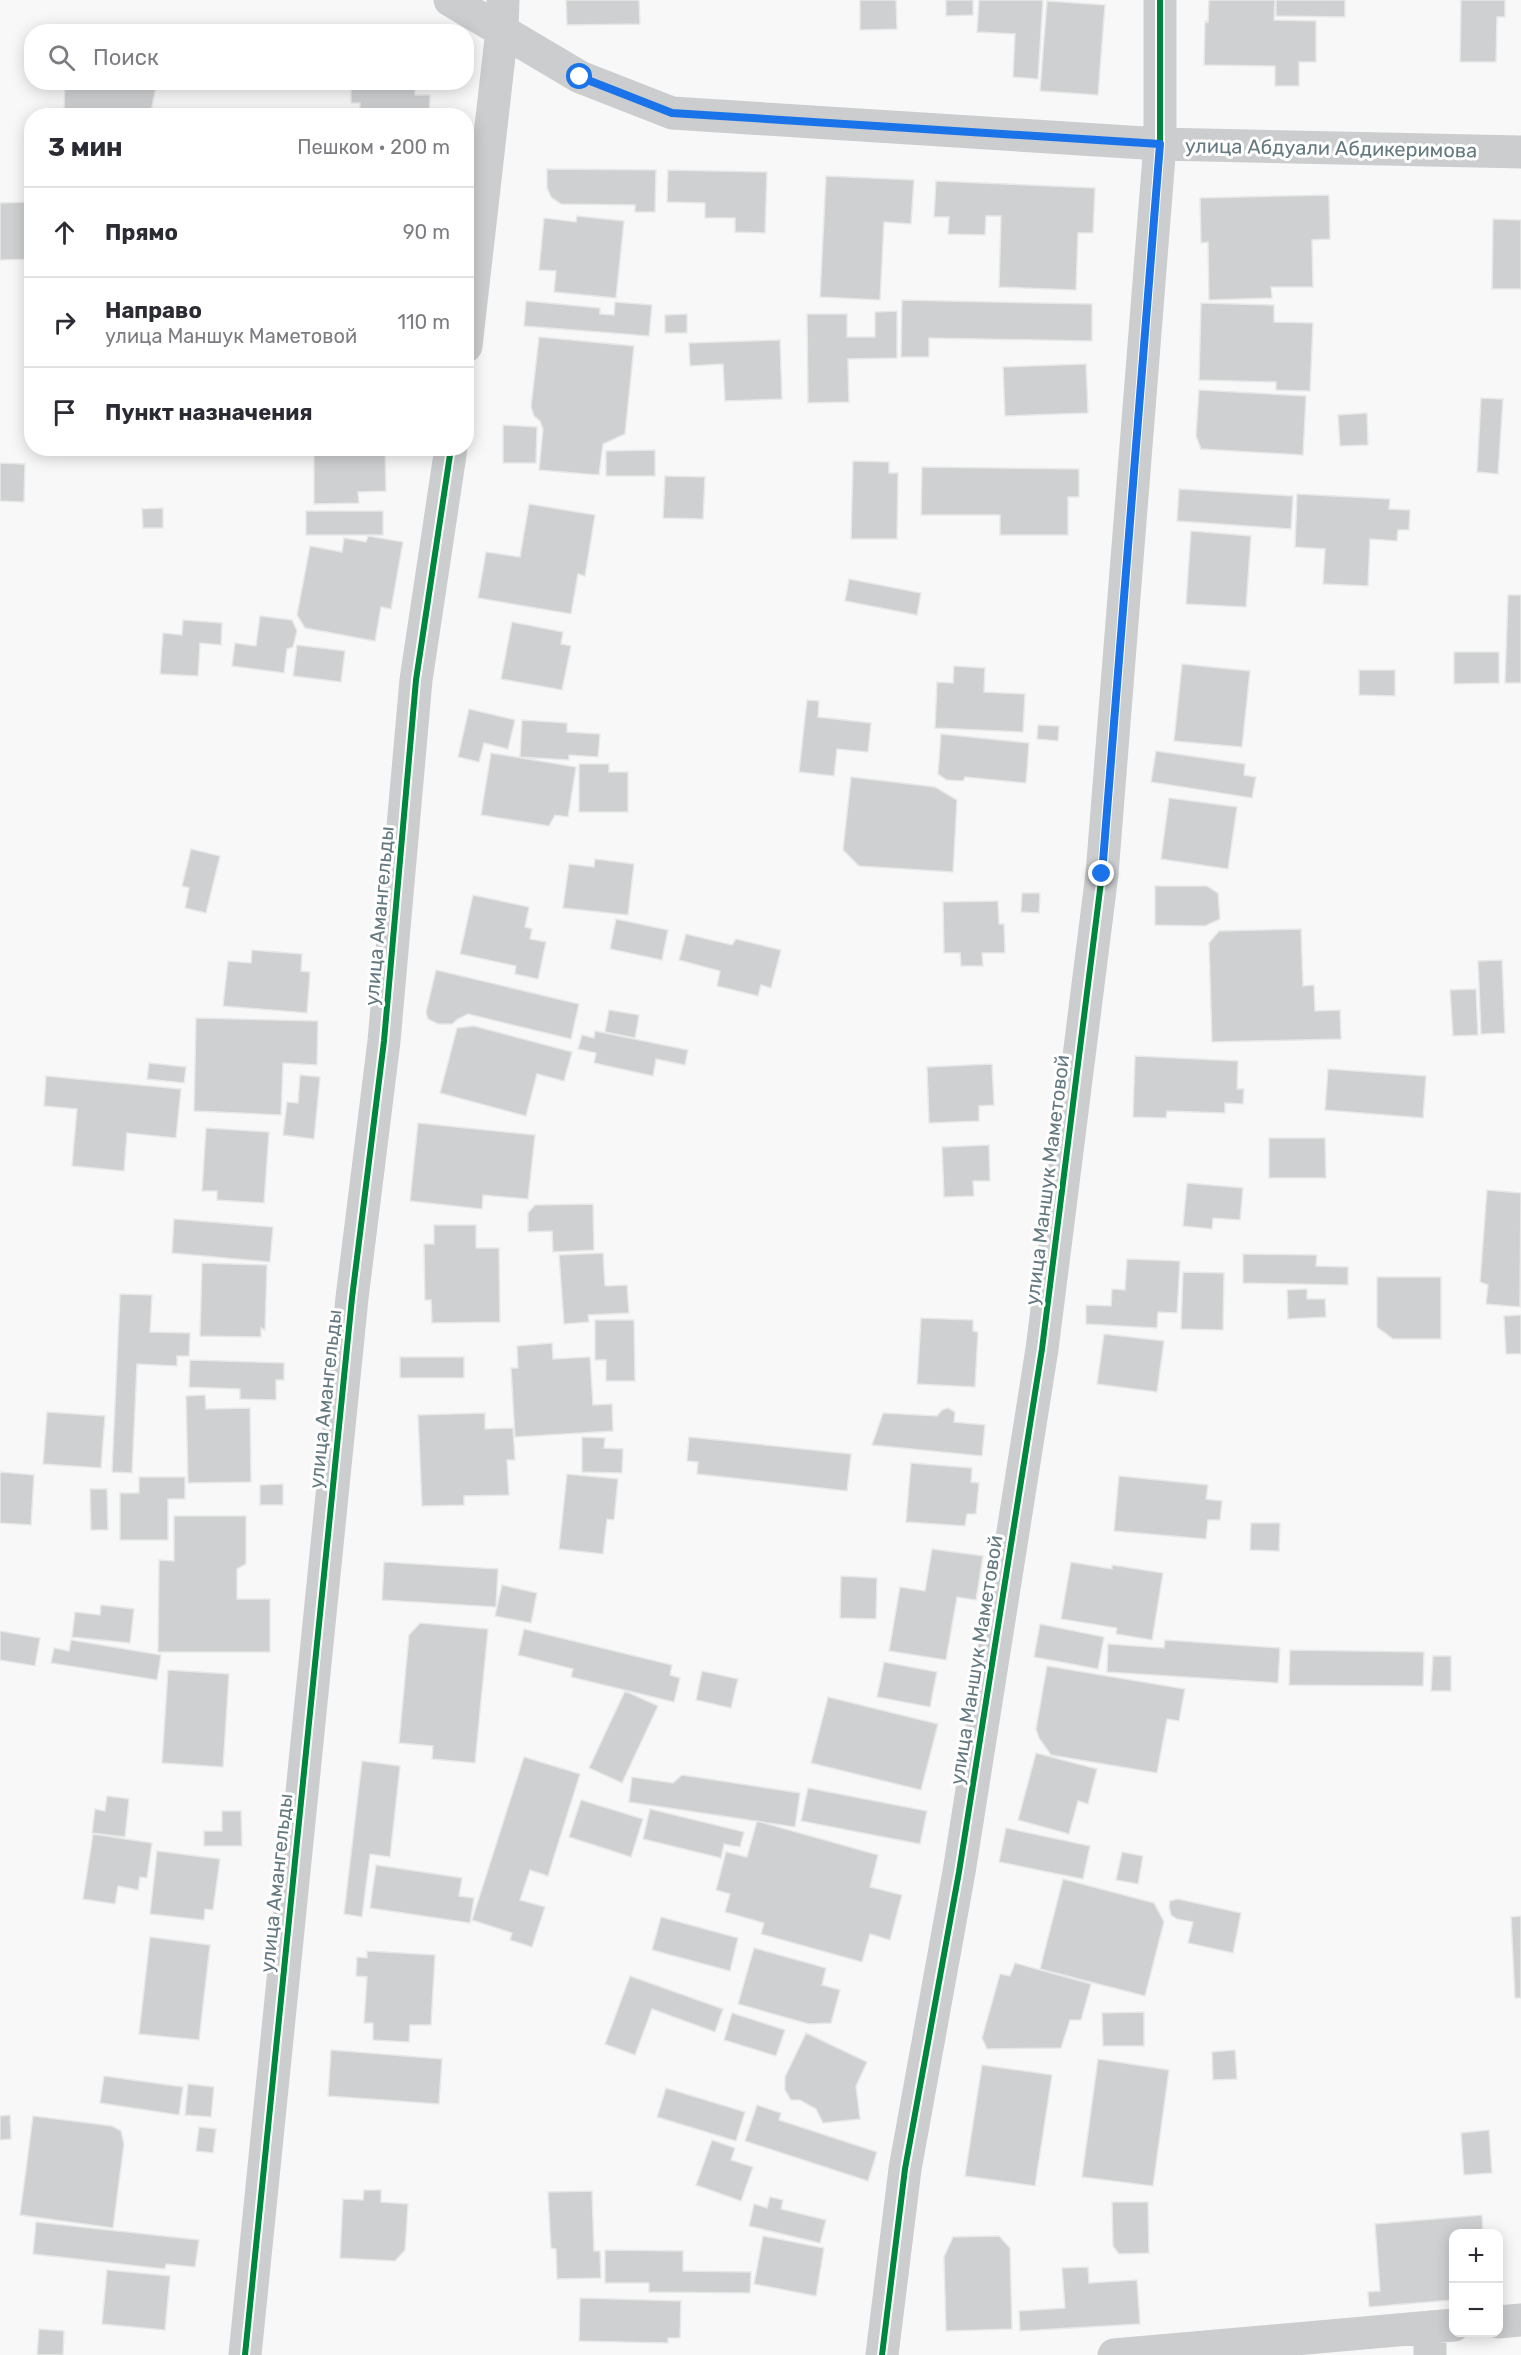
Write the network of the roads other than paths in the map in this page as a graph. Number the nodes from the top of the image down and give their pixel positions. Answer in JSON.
{"nodes":[{"id":1,"x":450,"y":0,"type":"edge"},
{"id":2,"x":1160,"y":0,"type":"edge"},
{"id":3,"x":503,"y":15,"type":"edge"},
{"id":4,"x":1160,"y":144,"type":"junction"},
{"id":5,"x":1521,"y":152,"type":"edge"},
{"id":6,"x":474,"y":274,"type":"edge"},
{"id":7,"x":450,"y":456,"type":"edge"},
{"id":8,"x":1521,"y":2320,"type":"edge"},
{"id":9,"x":1503,"y":2322,"type":"edge"},
{"id":10,"x":1438,"y":2336,"type":"edge"},
{"id":11,"x":245,"y":2355,"type":"edge"},
{"id":12,"x":882,"y":2355,"type":"edge"},
{"id":13,"x":1114,"y":2355,"type":"edge"}],
"edges":[{"from":1,"to":3,"type":"street","name":"улица Абдуали Абдикеримова"},
{"from":2,"to":4,"type":"street","name":"улица Маншук Маметовой"},
{"from":3,"to":4,"type":"street","name":"улица Абдуали Абдикеримова"},
{"from":3,"to":6,"type":"street"},
{"from":4,"to":5,"type":"street","name":"улица Абдуали Абдикеримова"},
{"from":4,"to":12,"type":"street","name":"улица Маншук Маметовой"},
{"from":7,"to":11,"type":"street","name":"улица Амангельды"},
{"from":8,"to":9,"type":"street"},
{"from":10,"to":13,"type":"street"}]}
